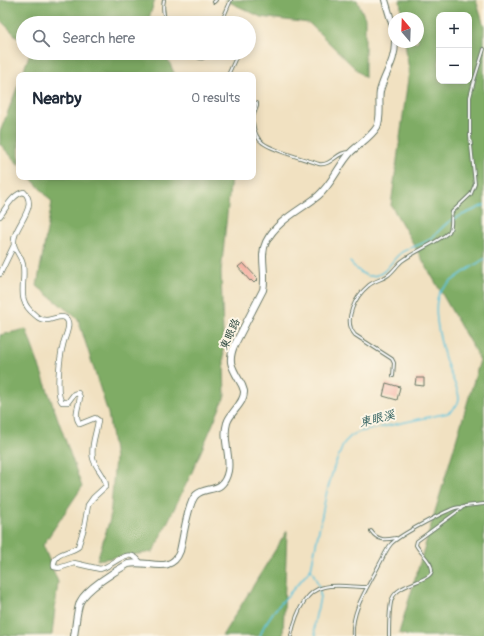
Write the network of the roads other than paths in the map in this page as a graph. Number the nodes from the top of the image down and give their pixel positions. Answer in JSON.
{"nodes":[{"id":1,"x":164,"y":0,"type":"edge"},
{"id":2,"x":231,"y":0,"type":"edge"},
{"id":3,"x":385,"y":0,"type":"edge"},
{"id":4,"x":389,"y":12,"type":"edge"},
{"id":5,"x":164,"y":16,"type":"edge"},
{"id":6,"x":225,"y":16,"type":"edge"},
{"id":7,"x":395,"y":48,"type":"edge"},
{"id":8,"x":484,"y":49,"type":"edge"},
{"id":9,"x":235,"y":60,"type":"edge"},
{"id":10,"x":229,"y":72,"type":"edge"},
{"id":11,"x":256,"y":135,"type":"edge"},
{"id":12,"x":351,"y":152,"type":"junction"},
{"id":13,"x":0,"y":216,"type":"edge"},
{"id":14,"x":14,"y":245,"type":"junction"},
{"id":15,"x":0,"y":274,"type":"edge"},
{"id":16,"x":393,"y":376,"type":"dead end"},
{"id":17,"x":484,"y":504,"type":"edge"},
{"id":18,"x":466,"y":506,"type":"junction"},
{"id":19,"x":371,"y":531,"type":"dead end"},
{"id":20,"x":397,"y":538,"type":"junction"},
{"id":21,"x":140,"y":562,"type":"junction"},
{"id":22,"x":367,"y":587,"type":"junction"},
{"id":23,"x":75,"y":635,"type":"edge"},
{"id":24,"x":291,"y":636,"type":"edge"},
{"id":25,"x":353,"y":636,"type":"edge"},
{"id":26,"x":389,"y":636,"type":"edge"}],
"edges":[{"from":1,"to":5,"type":"lane"},
{"from":2,"to":6,"type":"lane"},
{"from":3,"to":4,"type":"street"},
{"from":7,"to":12,"type":"street","name":"東眼路"},
{"from":8,"to":16,"type":"lane"},
{"from":9,"to":10,"type":"lane"},
{"from":11,"to":12,"type":"lane"},
{"from":12,"to":21,"type":"street","name":"東眼路"},
{"from":13,"to":14,"type":"street"},
{"from":14,"to":15,"type":"street"},
{"from":14,"to":21,"type":"street"},
{"from":17,"to":18,"type":"lane"},
{"from":18,"to":20,"type":"lane"},
{"from":18,"to":26,"type":"lane"},
{"from":19,"to":20,"type":"lane"},
{"from":20,"to":22,"type":"lane"},
{"from":21,"to":23,"type":"street","name":"東眼路"},
{"from":22,"to":24,"type":"lane"},
{"from":22,"to":25,"type":"lane"}]}
